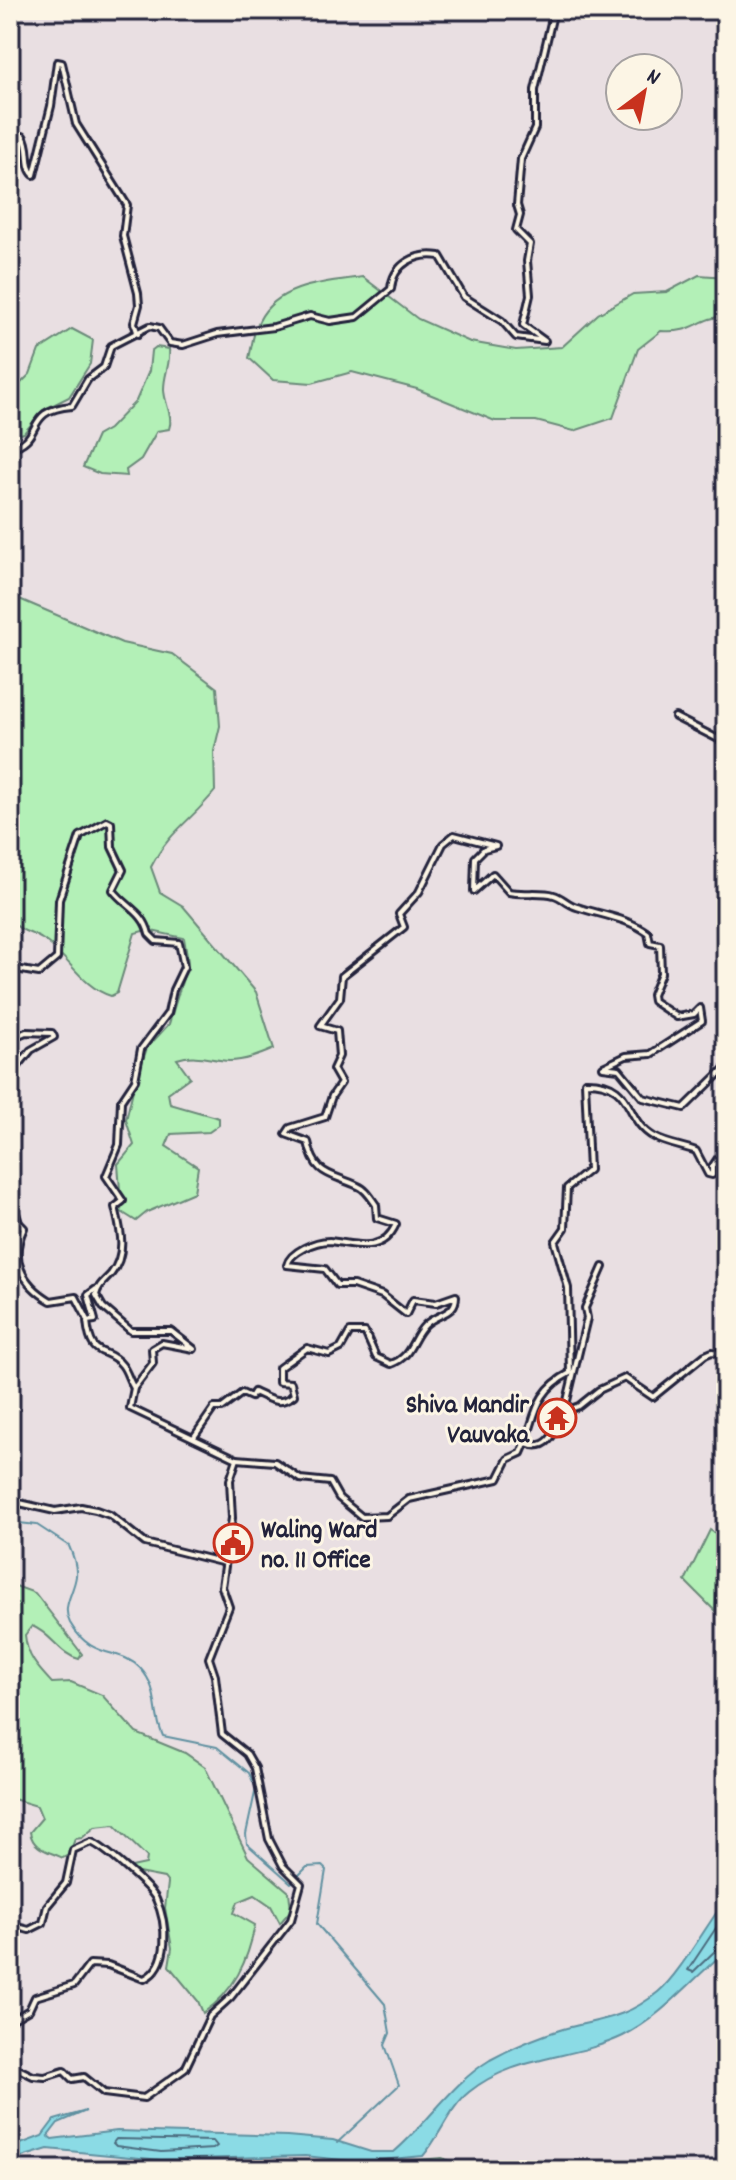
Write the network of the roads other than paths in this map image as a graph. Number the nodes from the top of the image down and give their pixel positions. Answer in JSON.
{"nodes":[{"id":1,"x":554,"y":10,"type":"edge"},
{"id":2,"x":10,"y":185,"type":"edge"},
{"id":3,"x":138,"y":334,"type":"junction"},
{"id":4,"x":10,"y":448,"type":"edge"},
{"id":5,"x":675,"y":717,"type":"dead end"},
{"id":6,"x":726,"y":743,"type":"edge"},
{"id":7,"x":10,"y":968,"type":"edge"},
{"id":8,"x":10,"y":1039,"type":"edge"},
{"id":9,"x":726,"y":1067,"type":"edge"},
{"id":10,"x":10,"y":1076,"type":"edge"},
{"id":11,"x":726,"y":1146,"type":"edge"},
{"id":12,"x":10,"y":1193,"type":"edge"},
{"id":13,"x":10,"y":1223,"type":"edge"},
{"id":14,"x":19,"y":1223,"type":"junction"},
{"id":15,"x":603,"y":1267,"type":"dead end"},
{"id":16,"x":98,"y":1288,"type":"junction"},
{"id":17,"x":88,"y":1320,"type":"junction"},
{"id":18,"x":726,"y":1354,"type":"edge"},
{"id":19,"x":134,"y":1388,"type":"junction"},
{"id":20,"x":564,"y":1411,"type":"junction"},
{"id":21,"x":194,"y":1437,"type":"junction"},
{"id":22,"x":526,"y":1443,"type":"junction"},
{"id":23,"x":237,"y":1459,"type":"junction"},
{"id":24,"x":10,"y":1494,"type":"edge"},
{"id":25,"x":225,"y":1563,"type":"junction"},
{"id":26,"x":10,"y":1925,"type":"edge"},
{"id":27,"x":10,"y":2021,"type":"edge"},
{"id":28,"x":10,"y":2065,"type":"edge"}],
"edges":[{"from":1,"to":3,"type":"street"},
{"from":2,"to":3,"type":"street"},
{"from":3,"to":4,"type":"street"},
{"from":5,"to":6,"type":"street"},
{"from":7,"to":16,"type":"street"},
{"from":8,"to":10,"type":"street"},
{"from":9,"to":21,"type":"street"},
{"from":11,"to":22,"type":"street"},
{"from":12,"to":14,"type":"street"},
{"from":13,"to":14,"type":"street"},
{"from":14,"to":17,"type":"street"},
{"from":15,"to":20,"type":"street"},
{"from":16,"to":17,"type":"street"},
{"from":16,"to":19,"type":"street"},
{"from":17,"to":19,"type":"street"},
{"from":18,"to":20,"type":"street"},
{"from":19,"to":21,"type":"street"},
{"from":20,"to":22,"type":"street"},
{"from":21,"to":23,"type":"street"},
{"from":22,"to":23,"type":"street"},
{"from":23,"to":25,"type":"street"},
{"from":24,"to":25,"type":"street"},
{"from":25,"to":28,"type":"street"},
{"from":26,"to":27,"type":"street"}]}
